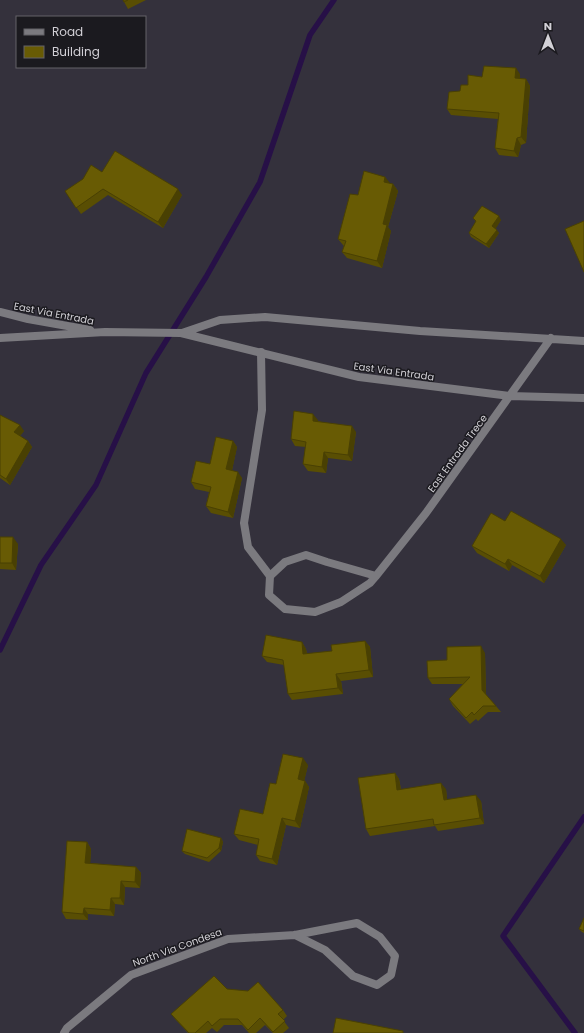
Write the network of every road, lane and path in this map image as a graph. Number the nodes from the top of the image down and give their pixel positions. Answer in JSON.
{"nodes":[{"id":1,"x":0,"y":312,"type":"edge"},
{"id":2,"x":105,"y":332,"type":"junction"},
{"id":3,"x":181,"y":333,"type":"junction"},
{"id":4,"x":0,"y":338,"type":"edge"},
{"id":5,"x":551,"y":338,"type":"junction"},
{"id":6,"x":584,"y":341,"type":"edge"},
{"id":7,"x":260,"y":352,"type":"junction"},
{"id":8,"x":510,"y":396,"type":"junction"},
{"id":9,"x":584,"y":398,"type":"edge"},
{"id":10,"x":270,"y":576,"type":"junction"},
{"id":11,"x":376,"y":576,"type":"junction"},
{"id":12,"x":295,"y":935,"type":"junction"},
{"id":13,"x":64,"y":1033,"type":"edge"}],
"edges":[{"from":1,"to":2,"type":"street","name":"East Via Entrada"},
{"from":2,"to":3,"type":"street","name":"East Via Entrada"},
{"from":2,"to":4,"type":"street","name":"East Via Entrada"},
{"from":3,"to":5,"type":"street","name":"East Via Entrada"},
{"from":3,"to":7,"type":"street","name":"East Via Entrada"},
{"from":5,"to":6,"type":"street","name":"East Via Entrada"},
{"from":5,"to":8,"type":"street","name":"East Entrada Trece"},
{"from":7,"to":8,"type":"street","name":"East Via Entrada"},
{"from":7,"to":10,"type":"street"},
{"from":8,"to":9,"type":"street","name":"East Via Entrada"},
{"from":8,"to":11,"type":"street","name":"East Entrada Trece"},
{"from":10,"to":11,"type":"street"},
{"from":10,"to":11,"type":"street","name":"East Entrada Trece"},
{"from":12,"to":12,"type":"street","name":"North Via Condesa"},
{"from":12,"to":13,"type":"street","name":"North Via Condesa"}]}
